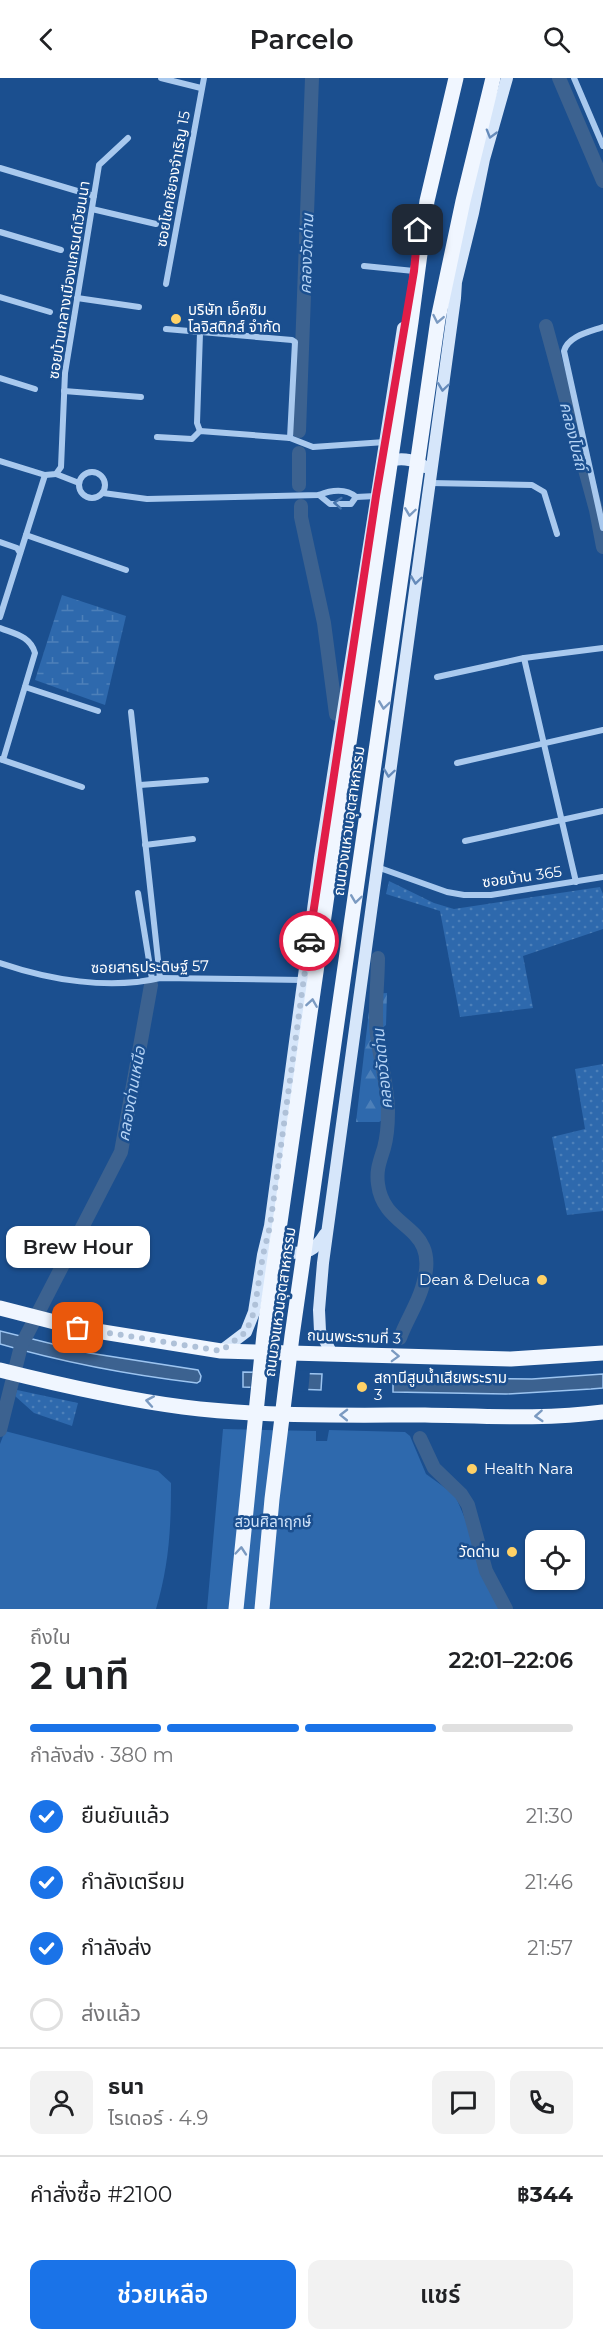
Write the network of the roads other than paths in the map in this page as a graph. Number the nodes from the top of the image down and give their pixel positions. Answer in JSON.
{"nodes":[{"id":1,"x":161,"y":78,"type":"edge"},
{"id":2,"x":204,"y":78,"type":"edge"},
{"id":3,"x":454,"y":78,"type":"edge"},
{"id":4,"x":493,"y":78,"type":"edge"},
{"id":5,"x":507,"y":78,"type":"edge"},
{"id":6,"x":574,"y":78,"type":"edge"},
{"id":7,"x":201,"y":88,"type":"junction"},
{"id":8,"x":128,"y":138,"type":"dead end"},
{"id":9,"x":603,"y":146,"type":"edge"},
{"id":10,"x":0,"y":168,"type":"edge"},
{"id":11,"x":94,"y":196,"type":"junction"},
{"id":12,"x":92,"y":209,"type":"junction"},
{"id":13,"x":156,"y":224,"type":"dead end"},
{"id":14,"x":2,"y":233,"type":"edge"},
{"id":15,"x":0,"y":243,"type":"edge"},
{"id":16,"x":61,"y":250,"type":"dead end"},
{"id":17,"x":364,"y":266,"type":"dead end"},
{"id":18,"x":414,"y":271,"type":"junction"},
{"id":19,"x":166,"y":284,"type":"dead end"},
{"id":20,"x":0,"y":297,"type":"edge"},
{"id":21,"x":77,"y":298,"type":"junction"},
{"id":22,"x":139,"y":308,"type":"dead end"},
{"id":23,"x":50,"y":312,"type":"dead end"},
{"id":24,"x":603,"y":327,"type":"edge"},
{"id":25,"x":166,"y":329,"type":"dead end"},
{"id":26,"x":200,"y":333,"type":"junction"},
{"id":27,"x":0,"y":378,"type":"edge"},
{"id":28,"x":35,"y":389,"type":"dead end"},
{"id":29,"x":64,"y":391,"type":"junction"},
{"id":30,"x":141,"y":397,"type":"dead end"},
{"id":31,"x":200,"y":432,"type":"junction"},
{"id":32,"x":157,"y":437,"type":"dead end"},
{"id":33,"x":290,"y":438,"type":"junction"},
{"id":34,"x":385,"y":442,"type":"junction"},
{"id":35,"x":0,"y":461,"type":"edge"},
{"id":36,"x":56,"y":474,"type":"junction"},
{"id":37,"x":45,"y":475,"type":"junction"},
{"id":38,"x":378,"y":479,"type":"junction"},
{"id":39,"x":80,"y":483,"type":"junction"},
{"id":40,"x":429,"y":483,"type":"junction"},
{"id":41,"x":603,"y":487,"type":"edge"},
{"id":42,"x":594,"y":490,"type":"junction"},
{"id":43,"x":103,"y":493,"type":"junction"},
{"id":44,"x":319,"y":495,"type":"junction"},
{"id":45,"x":376,"y":496,"type":"junction"},
{"id":46,"x":356,"y":497,"type":"junction"},
{"id":47,"x":603,"y":528,"type":"edge"},
{"id":48,"x":26,"y":534,"type":"junction"},
{"id":49,"x":557,"y":534,"type":"dead end"},
{"id":50,"x":0,"y":543,"type":"edge"},
{"id":51,"x":20,"y":553,"type":"junction"},
{"id":52,"x":126,"y":570,"type":"dead end"},
{"id":53,"x":0,"y":617,"type":"edge"},
{"id":54,"x":0,"y":628,"type":"edge"},
{"id":55,"x":603,"y":648,"type":"edge"},
{"id":56,"x":524,"y":658,"type":"junction"},
{"id":57,"x":437,"y":677,"type":"dead end"},
{"id":58,"x":25,"y":687,"type":"junction"},
{"id":59,"x":98,"y":711,"type":"dead end"},
{"id":60,"x":131,"y":712,"type":"dead end"},
{"id":61,"x":603,"y":730,"type":"edge"},
{"id":62,"x":544,"y":743,"type":"junction"},
{"id":63,"x":2,"y":759,"type":"edge"},
{"id":64,"x":457,"y":763,"type":"dead end"},
{"id":65,"x":206,"y":780,"type":"dead end"},
{"id":66,"x":140,"y":785,"type":"junction"},
{"id":67,"x":82,"y":787,"type":"dead end"},
{"id":68,"x":603,"y":811,"type":"edge"},
{"id":69,"x":562,"y":821,"type":"junction"},
{"id":70,"x":193,"y":839,"type":"dead end"},
{"id":71,"x":465,"y":841,"type":"dead end"},
{"id":72,"x":145,"y":846,"type":"junction"},
{"id":73,"x":376,"y":867,"type":"junction"},
{"id":74,"x":603,"y":877,"type":"edge"},
{"id":75,"x":576,"y":882,"type":"junction"},
{"id":76,"x":138,"y":893,"type":"dead end"},
{"id":77,"x":0,"y":963,"type":"edge"},
{"id":78,"x":160,"y":978,"type":"junction"},
{"id":79,"x":152,"y":979,"type":"junction"},
{"id":80,"x":303,"y":980,"type":"junction"},
{"id":81,"x":270,"y":1226,"type":"junction"},
{"id":82,"x":327,"y":1230,"type":"junction"},
{"id":83,"x":0,"y":1308,"type":"edge"},
{"id":84,"x":221,"y":1351,"type":"junction"},
{"id":85,"x":603,"y":1353,"type":"edge"},
{"id":86,"x":332,"y":1354,"type":"junction"},
{"id":87,"x":0,"y":1370,"type":"edge"},
{"id":88,"x":603,"y":1412,"type":"edge"},
{"id":89,"x":236,"y":1609,"type":"edge"},
{"id":90,"x":262,"y":1609,"type":"edge"}],
"edges":[{"from":1,"to":7,"type":"street"},
{"from":2,"to":7,"type":"street","name":"ซอยโชคชัยจงจำเริญ 15"},
{"from":3,"to":18,"type":"main road","name":"ถนนวงแหวนอุตสาหกรรม"},
{"from":89,"to":3,"type":"main road","name":"ถนนวงแหวนอุตสาหกรรม","one_way":true,"bridge":true},
{"from":4,"to":90,"type":"main road","name":"ถนนวงแหวนอุตสาหกรรม","one_way":true,"bridge":true},
{"from":5,"to":40,"type":"main road","one_way":true},
{"from":6,"to":9,"type":"street"},
{"from":7,"to":19,"type":"street","name":"ซอยโชคชัยจงจำเริญ 15"},
{"from":8,"to":11,"type":"street","name":"ซอยบ้านกลางเมืองแกรนด์เวียนนา"},
{"from":10,"to":11,"type":"street"},
{"from":11,"to":12,"type":"street","name":"ซอยบ้านกลางเมืองแกรนด์เวียนนา"},
{"from":12,"to":13,"type":"street"},
{"from":12,"to":21,"type":"street","name":"ซอยบ้านกลางเมืองแกรนด์เวียนนา"},
{"from":14,"to":15,"type":"street"},
{"from":14,"to":16,"type":"street"},
{"from":17,"to":18,"type":"street"},
{"from":18,"to":34,"type":"main road","name":"ถนนวงแหวนอุตสาหกรรม"},
{"from":20,"to":23,"type":"street"},
{"from":21,"to":22,"type":"street"},
{"from":21,"to":29,"type":"street","name":"ซอยบ้านกลางเมืองแกรนด์เวียนนา"},
{"from":24,"to":42,"type":"street"},
{"from":25,"to":26,"type":"street"},
{"from":26,"to":31,"type":"street"},
{"from":26,"to":33,"type":"street"},
{"from":27,"to":28,"type":"street"},
{"from":29,"to":30,"type":"street"},
{"from":29,"to":36,"type":"street","name":"ซอยบ้านกลางเมืองแกรนด์เวียนนา"},
{"from":31,"to":32,"type":"street"},
{"from":31,"to":33,"type":"street"},
{"from":33,"to":34,"type":"street"},
{"from":34,"to":38,"type":"main road","name":"ถนนวงแหวนอุตสาหกรรม"},
{"from":35,"to":37,"type":"street"},
{"from":36,"to":37,"type":"street"},
{"from":36,"to":39,"type":"street"},
{"from":37,"to":48,"type":"street"},
{"from":38,"to":40,"type":"main road"},
{"from":38,"to":45,"type":"main road","name":"ถนนวงแหวนอุตสาหกรรม"},
{"from":39,"to":43,"type":"street"},
{"from":39,"to":43,"type":"street"},
{"from":40,"to":49,"type":"street"},
{"from":40,"to":73,"type":"main road","one_way":true},
{"from":41,"to":42,"type":"street"},
{"from":42,"to":47,"type":"street"},
{"from":43,"to":44,"type":"street"},
{"from":44,"to":46,"type":"street"},
{"from":46,"to":44,"type":"street","one_way":true},
{"from":45,"to":46,"type":"street"},
{"from":45,"to":80,"type":"main road","name":"ถนนวงแหวนอุตสาหกรรม"},
{"from":48,"to":51,"type":"street"},
{"from":48,"to":52,"type":"street"},
{"from":50,"to":51,"type":"street"},
{"from":51,"to":53,"type":"street"},
{"from":54,"to":58,"type":"street"},
{"from":55,"to":56,"type":"street"},
{"from":56,"to":57,"type":"street"},
{"from":56,"to":62,"type":"street"},
{"from":58,"to":59,"type":"street"},
{"from":58,"to":63,"type":"street"},
{"from":60,"to":66,"type":"street"},
{"from":61,"to":62,"type":"street"},
{"from":62,"to":64,"type":"street"},
{"from":62,"to":69,"type":"street"},
{"from":63,"to":67,"type":"street"},
{"from":65,"to":66,"type":"street"},
{"from":66,"to":72,"type":"street"},
{"from":68,"to":69,"type":"street"},
{"from":69,"to":71,"type":"street"},
{"from":69,"to":75,"type":"street"},
{"from":70,"to":72,"type":"street"},
{"from":72,"to":78,"type":"street"},
{"from":73,"to":75,"type":"street","name":"ซอยบ้าน 365"},
{"from":73,"to":82,"type":"main road"},
{"from":74,"to":75,"type":"street","name":"ซอยบ้าน 365"},
{"from":76,"to":79,"type":"street"},
{"from":77,"to":79,"type":"street","name":"ซอยสาธุประดิษฐ์ 57"},
{"from":78,"to":79,"type":"street","name":"ซอยสาธุประดิษฐ์ 57"},
{"from":78,"to":80,"type":"street","name":"ซอยสาธุประดิษฐ์ 57"},
{"from":80,"to":81,"type":"main road","name":"ถนนวงแหวนอุตสาหกรรม"},
{"from":81,"to":82,"type":"main road"},
{"from":81,"to":84,"type":"main road","name":"ถนนวงแหวนอุตสาหกรรม"},
{"from":82,"to":86,"type":"main road"},
{"from":83,"to":84,"type":"main road","name":"ถนนพระรามที่ 3"},
{"from":84,"to":86,"type":"main road","name":"ถนนพระรามที่ 3"},
{"from":86,"to":85,"type":"main road","name":"ถนนพระรามที่ 3","one_way":true},
{"from":88,"to":87,"type":"main road","one_way":true}]}
